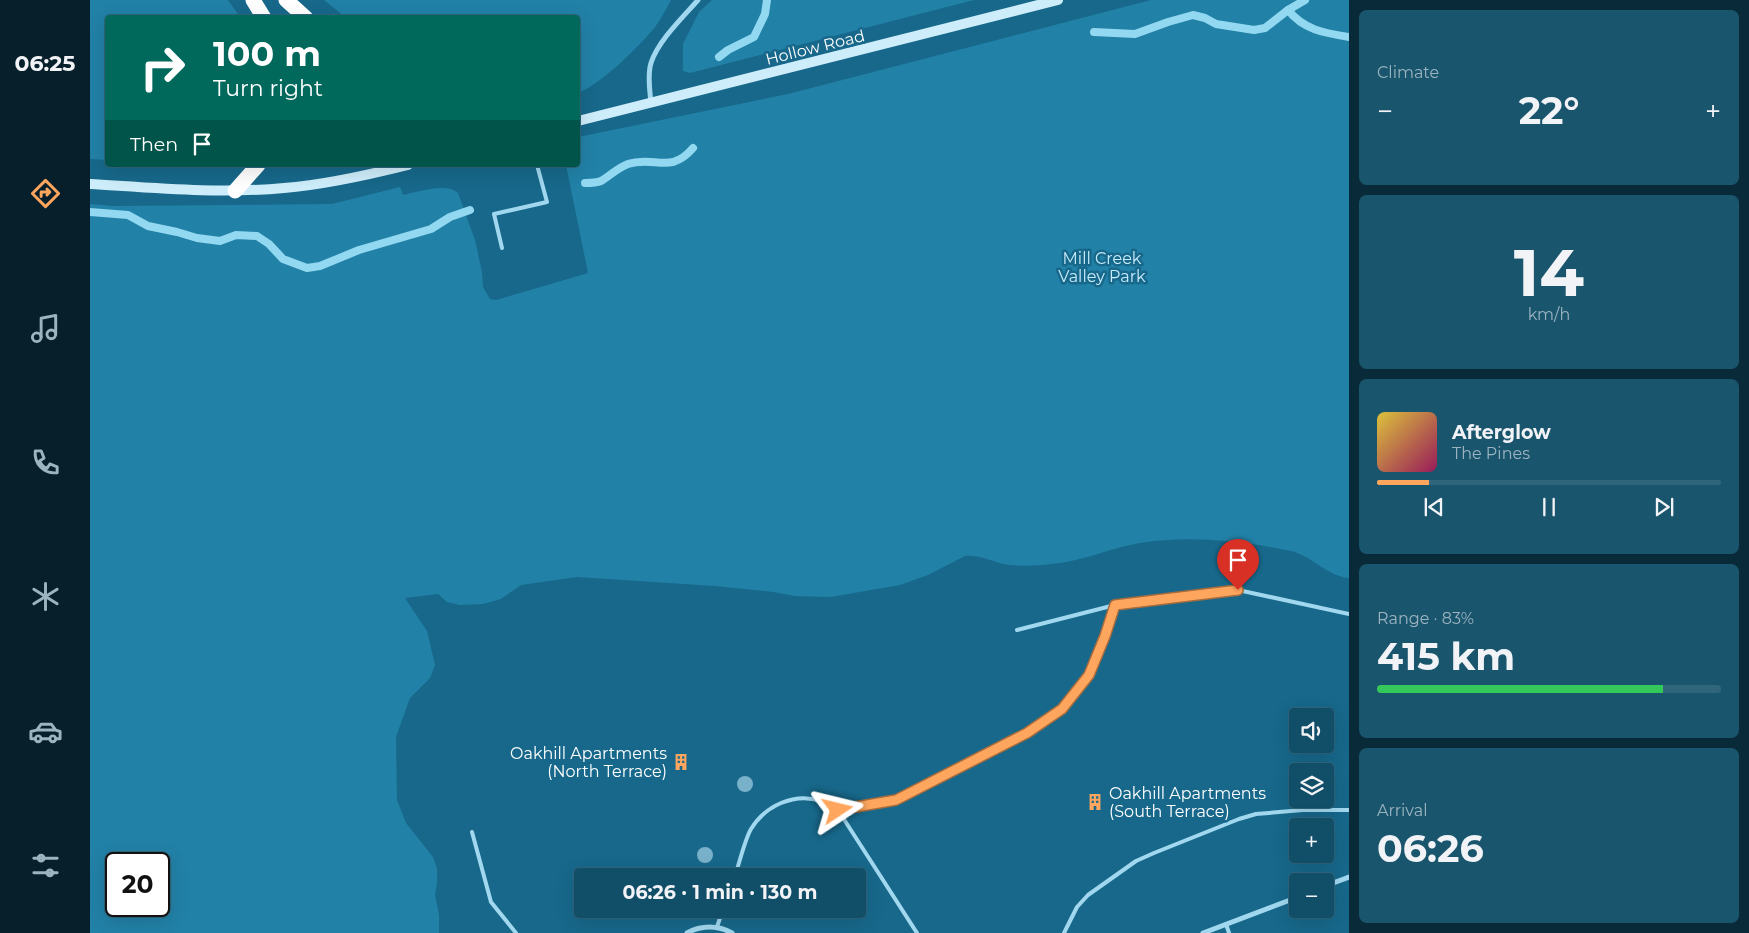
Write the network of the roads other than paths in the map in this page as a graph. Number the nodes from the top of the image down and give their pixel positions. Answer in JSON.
{"nodes":[{"id":1,"x":253,"y":0,"type":"edge"},
{"id":2,"x":286,"y":0,"type":"edge"},
{"id":3,"x":698,"y":0,"type":"edge"},
{"id":4,"x":1058,"y":0,"type":"edge"},
{"id":5,"x":262,"y":15,"type":"edge"},
{"id":6,"x":303,"y":15,"type":"edge"},
{"id":7,"x":651,"y":104,"type":"junction"},
{"id":8,"x":580,"y":121,"type":"edge"},
{"id":9,"x":256,"y":167,"type":"edge"},
{"id":10,"x":398,"y":167,"type":"edge"},
{"id":11,"x":538,"y":167,"type":"edge"},
{"id":12,"x":90,"y":184,"type":"edge"},
{"id":13,"x":235,"y":191,"type":"junction"},
{"id":14,"x":502,"y":248,"type":"dead end"},
{"id":15,"x":1115,"y":605,"type":"junction"},
{"id":16,"x":1349,"y":614,"type":"edge"},
{"id":17,"x":1017,"y":630,"type":"dead end"},
{"id":18,"x":838,"y":810,"type":"junction"},
{"id":19,"x":1349,"y":810,"type":"edge"},
{"id":20,"x":472,"y":832,"type":"dead end"},
{"id":21,"x":737,"y":868,"type":"edge"},
{"id":22,"x":1349,"y":877,"type":"edge"},
{"id":23,"x":1334,"y":883,"type":"edge"},
{"id":24,"x":1289,"y":900,"type":"edge"},
{"id":25,"x":720,"y":918,"type":"edge"},
{"id":26,"x":1226,"y":924,"type":"junction"},
{"id":27,"x":717,"y":927,"type":"junction"},
{"id":28,"x":516,"y":933,"type":"edge"},
{"id":29,"x":687,"y":933,"type":"edge"},
{"id":30,"x":732,"y":933,"type":"edge"},
{"id":31,"x":917,"y":933,"type":"edge"},
{"id":32,"x":1064,"y":933,"type":"edge"},
{"id":33,"x":1203,"y":933,"type":"edge"},
{"id":34,"x":1229,"y":933,"type":"edge"}],
"edges":[{"from":1,"to":5,"type":"highway"},
{"from":2,"to":6,"type":"highway"},
{"from":3,"to":7,"type":"street"},
{"from":4,"to":7,"type":"main road","name":"Hollow Road"},
{"from":7,"to":8,"type":"main road","name":"Hollow Road"},
{"from":9,"to":13,"type":"highway"},
{"from":10,"to":13,"type":"main road"},
{"from":11,"to":14,"type":"lane"},
{"from":12,"to":13,"type":"main road"},
{"from":15,"to":16,"type":"lane"},
{"from":15,"to":17,"type":"lane"},
{"from":15,"to":18,"type":"lane"},
{"from":18,"to":21,"type":"lane"},
{"from":18,"to":31,"type":"lane"},
{"from":19,"to":32,"type":"lane"},
{"from":20,"to":28,"type":"lane"},
{"from":22,"to":23,"type":"street"},
{"from":24,"to":26,"type":"street"},
{"from":25,"to":27,"type":"lane"},
{"from":26,"to":33,"type":"street"},
{"from":26,"to":34,"type":"lane"},
{"from":27,"to":29,"type":"street"},
{"from":27,"to":30,"type":"street"}]}
